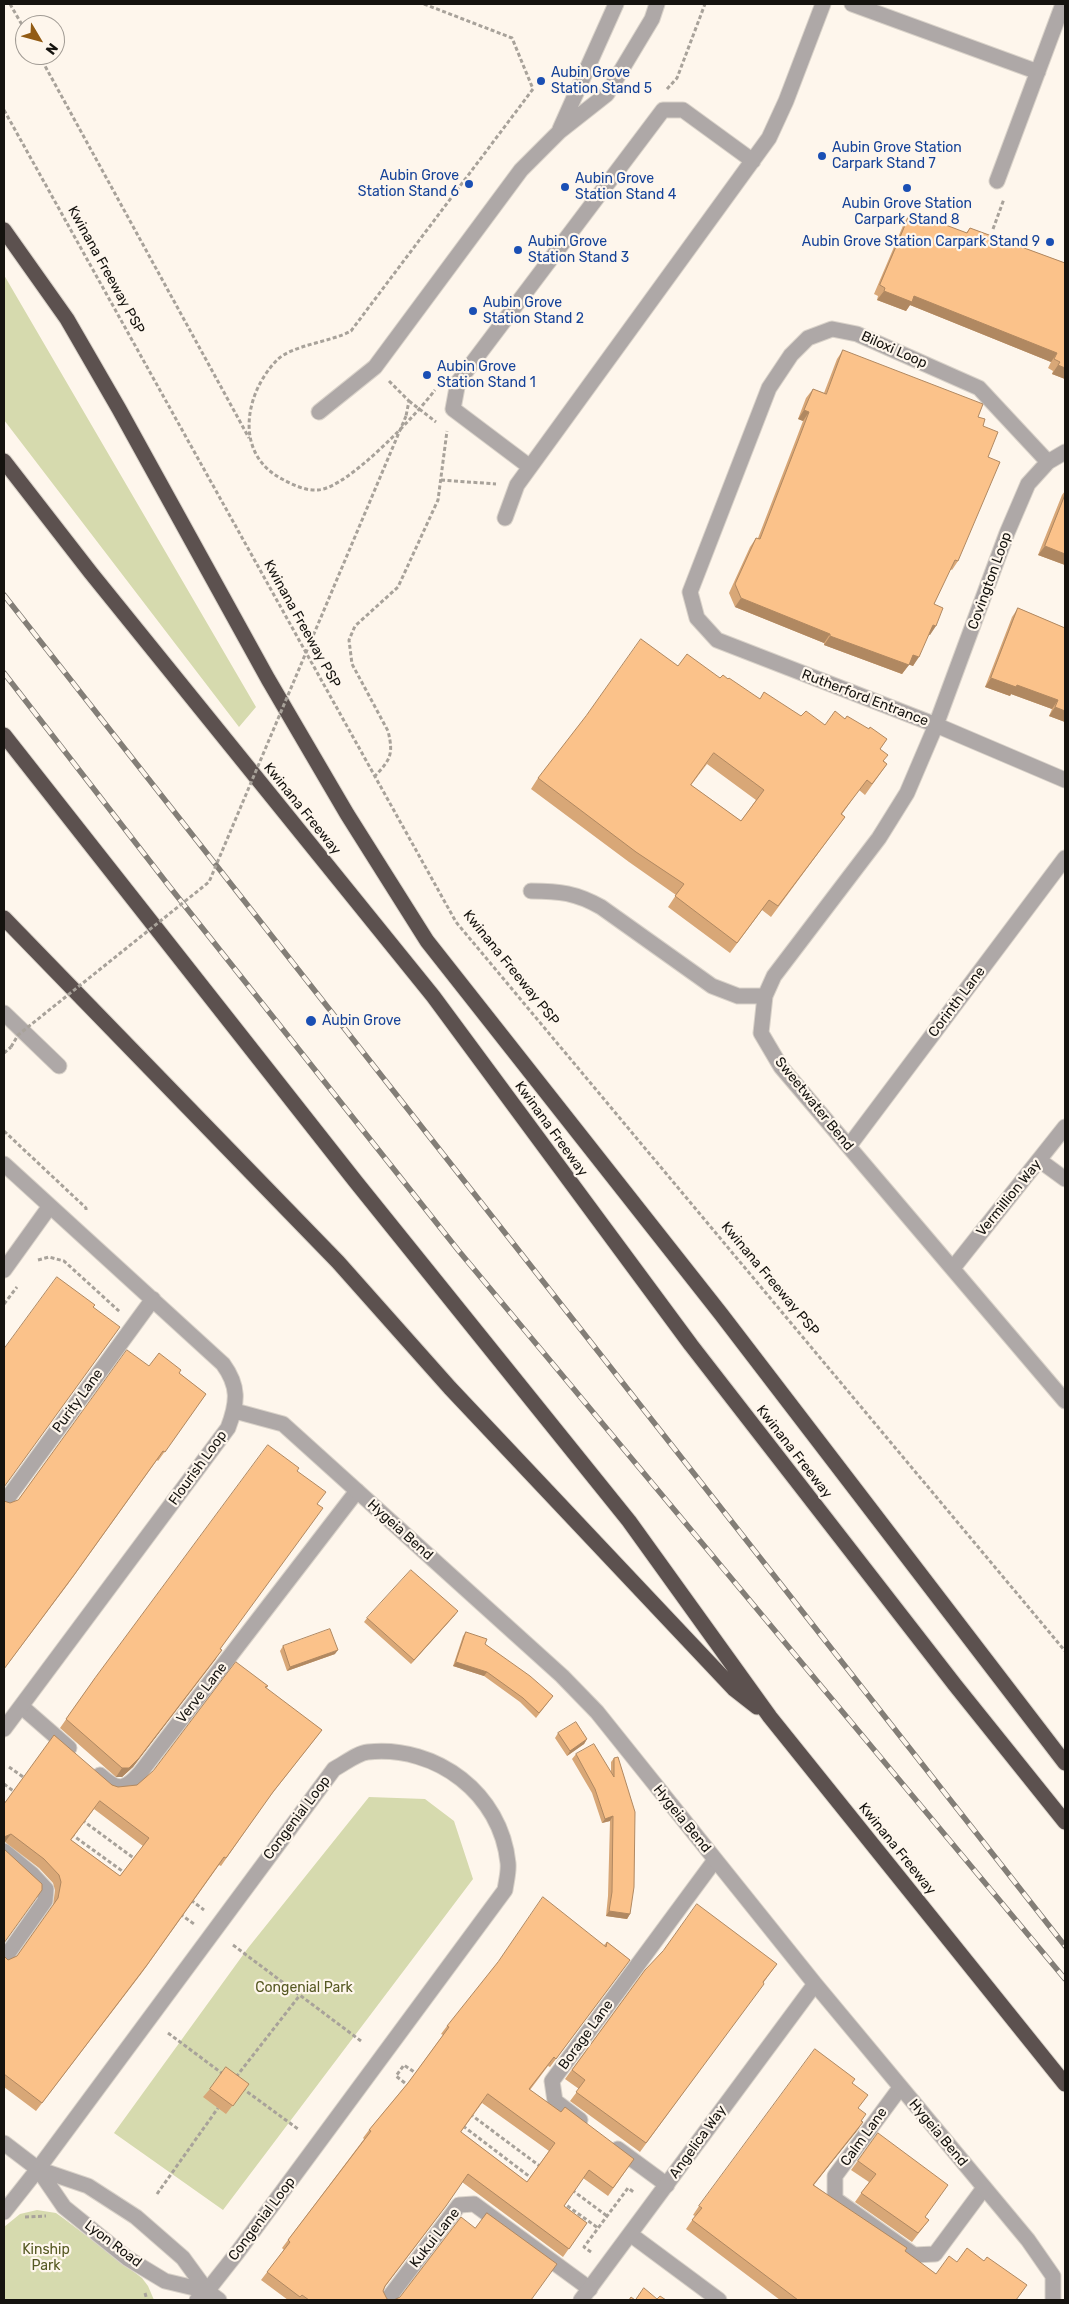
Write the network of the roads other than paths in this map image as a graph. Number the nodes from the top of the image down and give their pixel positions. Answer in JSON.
{"nodes":[{"id":1,"x":616,"y":4,"type":"edge"},
{"id":2,"x":657,"y":4,"type":"edge"},
{"id":3,"x":823,"y":4,"type":"edge"},
{"id":4,"x":852,"y":4,"type":"edge"},
{"id":5,"x":1064,"y":4,"type":"edge"},
{"id":6,"x":1038,"y":72,"type":"junction"},
{"id":7,"x":560,"y":131,"type":"junction"},
{"id":8,"x":753,"y":161,"type":"junction"},
{"id":9,"x":997,"y":181,"type":"dead end"},
{"id":10,"x":4,"y":230,"type":"edge"},
{"id":11,"x":319,"y":412,"type":"dead end"},
{"id":12,"x":1065,"y":452,"type":"edge"},
{"id":13,"x":4,"y":461,"type":"edge"},
{"id":14,"x":1048,"y":462,"type":"junction"},
{"id":15,"x":530,"y":467,"type":"junction"},
{"id":16,"x":505,"y":518,"type":"dead end"},
{"id":17,"x":690,"y":592,"type":"joint"},
{"id":18,"x":936,"y":725,"type":"junction"},
{"id":19,"x":4,"y":735,"type":"edge"},
{"id":20,"x":1065,"y":780,"type":"edge"},
{"id":21,"x":1065,"y":858,"type":"edge"},
{"id":22,"x":531,"y":891,"type":"dead end"},
{"id":23,"x":4,"y":918,"type":"edge"},
{"id":24,"x":765,"y":996,"type":"junction"},
{"id":25,"x":4,"y":1013,"type":"edge"},
{"id":26,"x":58,"y":1066,"type":"dead end"},
{"id":27,"x":1065,"y":1127,"type":"edge"},
{"id":28,"x":849,"y":1146,"type":"junction"},
{"id":29,"x":1039,"y":1160,"type":"junction"},
{"id":30,"x":4,"y":1164,"type":"edge"},
{"id":31,"x":1065,"y":1179,"type":"edge"},
{"id":32,"x":50,"y":1206,"type":"junction"},
{"id":33,"x":953,"y":1268,"type":"junction"},
{"id":34,"x":4,"y":1270,"type":"edge"},
{"id":35,"x":153,"y":1299,"type":"junction"},
{"id":36,"x":1065,"y":1401,"type":"edge"},
{"id":37,"x":235,"y":1411,"type":"junction"},
{"id":38,"x":357,"y":1491,"type":"junction"},
{"id":39,"x":4,"y":1503,"type":"edge"},
{"id":40,"x":22,"y":1707,"type":"junction"},
{"id":41,"x":770,"y":1716,"type":"junction"},
{"id":42,"x":4,"y":1729,"type":"edge"},
{"id":43,"x":1065,"y":1763,"type":"edge"},
{"id":44,"x":1065,"y":1822,"type":"edge"},
{"id":45,"x":4,"y":1852,"type":"edge"},
{"id":46,"x":715,"y":1860,"type":"junction"},
{"id":47,"x":4,"y":1959,"type":"edge"},
{"id":48,"x":815,"y":1984,"type":"junction"},
{"id":49,"x":1065,"y":2084,"type":"edge"},
{"id":50,"x":900,"y":2088,"type":"junction"},
{"id":51,"x":4,"y":2143,"type":"edge"},
{"id":52,"x":38,"y":2169,"type":"junction"},
{"id":53,"x":667,"y":2185,"type":"junction"},
{"id":54,"x":984,"y":2188,"type":"junction"},
{"id":55,"x":4,"y":2212,"type":"edge"},
{"id":56,"x":630,"y":2234,"type":"junction"},
{"id":57,"x":586,"y":2294,"type":"edge"},
{"id":58,"x":208,"y":2297,"type":"edge"},
{"id":59,"x":387,"y":2300,"type":"edge"},
{"id":60,"x":719,"y":2300,"type":"edge"},
{"id":61,"x":1053,"y":2300,"type":"edge"}],
"edges":[{"from":1,"to":7,"type":"street"},
{"from":2,"to":7,"type":"street"},
{"from":3,"to":8,"type":"street"},
{"from":4,"to":6,"type":"street"},
{"from":5,"to":6,"type":"street"},
{"from":6,"to":9,"type":"street"},
{"from":7,"to":11,"type":"street"},
{"from":8,"to":15,"type":"street"},
{"from":8,"to":15,"type":"street"},
{"from":10,"to":43,"type":"highway"},
{"from":12,"to":14,"type":"street","name":"Covington Loop"},
{"from":13,"to":44,"type":"highway","name":"Kwinana Freeway"},
{"from":14,"to":17,"type":"street","name":"Biloxi Loop"},
{"from":14,"to":18,"type":"street","name":"Covington Loop"},
{"from":15,"to":16,"type":"street"},
{"from":17,"to":18,"type":"street","name":"Rutherford Entrance"},
{"from":18,"to":20,"type":"street","name":"Rutherford Entrance"},
{"from":18,"to":24,"type":"street","name":"Sweetwater Bend"},
{"from":19,"to":41,"type":"highway","name":"Kwinana Freeway"},
{"from":21,"to":28,"type":"street","name":"Corinth Lane"},
{"from":22,"to":24,"type":"street"},
{"from":23,"to":41,"type":"highway"},
{"from":24,"to":28,"type":"street","name":"Sweetwater Bend"},
{"from":25,"to":26,"type":"street"},
{"from":27,"to":29,"type":"street","name":"Vermillion Way"},
{"from":28,"to":33,"type":"street","name":"Sweetwater Bend"},
{"from":29,"to":31,"type":"street"},
{"from":29,"to":33,"type":"street","name":"Vermillion Way"},
{"from":30,"to":32,"type":"street","name":"Flourish Loop"},
{"from":32,"to":34,"type":"street"},
{"from":32,"to":35,"type":"street","name":"Flourish Loop"},
{"from":33,"to":36,"type":"street","name":"Sweetwater Bend"},
{"from":35,"to":37,"type":"street","name":"Flourish Loop"},
{"from":35,"to":39,"type":"street","name":"Purity Lane"},
{"from":37,"to":38,"type":"street","name":"Hygeia Bend"},
{"from":37,"to":40,"type":"street","name":"Flourish Loop"},
{"from":38,"to":40,"type":"street","name":"Verve Lane"},
{"from":38,"to":46,"type":"street","name":"Hygeia Bend"},
{"from":40,"to":42,"type":"street","name":"Flourish Loop"},
{"from":41,"to":49,"type":"highway","name":"Kwinana Freeway"},
{"from":45,"to":47,"type":"street"},
{"from":46,"to":48,"type":"street","name":"Hygeia Bend"},
{"from":46,"to":53,"type":"street","name":"Borage Lane"},
{"from":48,"to":50,"type":"street","name":"Hygeia Bend"},
{"from":48,"to":53,"type":"street","name":"Angelica Way"},
{"from":50,"to":54,"type":"street","name":"Hygeia Bend"},
{"from":50,"to":54,"type":"street","name":"Calm Lane"},
{"from":51,"to":52,"type":"street","name":"Lyon Road"},
{"from":52,"to":55,"type":"street","name":"Congenial Loop"},
{"from":52,"to":58,"type":"street","name":"Lyon Road"},
{"from":52,"to":58,"type":"street","name":"Lyon Road"},
{"from":52,"to":58,"type":"street","name":"Congenial Loop"},
{"from":53,"to":56,"type":"street","name":"Angelica Way"},
{"from":54,"to":61,"type":"street","name":"Hygeia Bend"},
{"from":56,"to":57,"type":"street","name":"Angelica Way"},
{"from":56,"to":60,"type":"street"},
{"from":57,"to":59,"type":"street","name":"Kukui Lane"}]}
